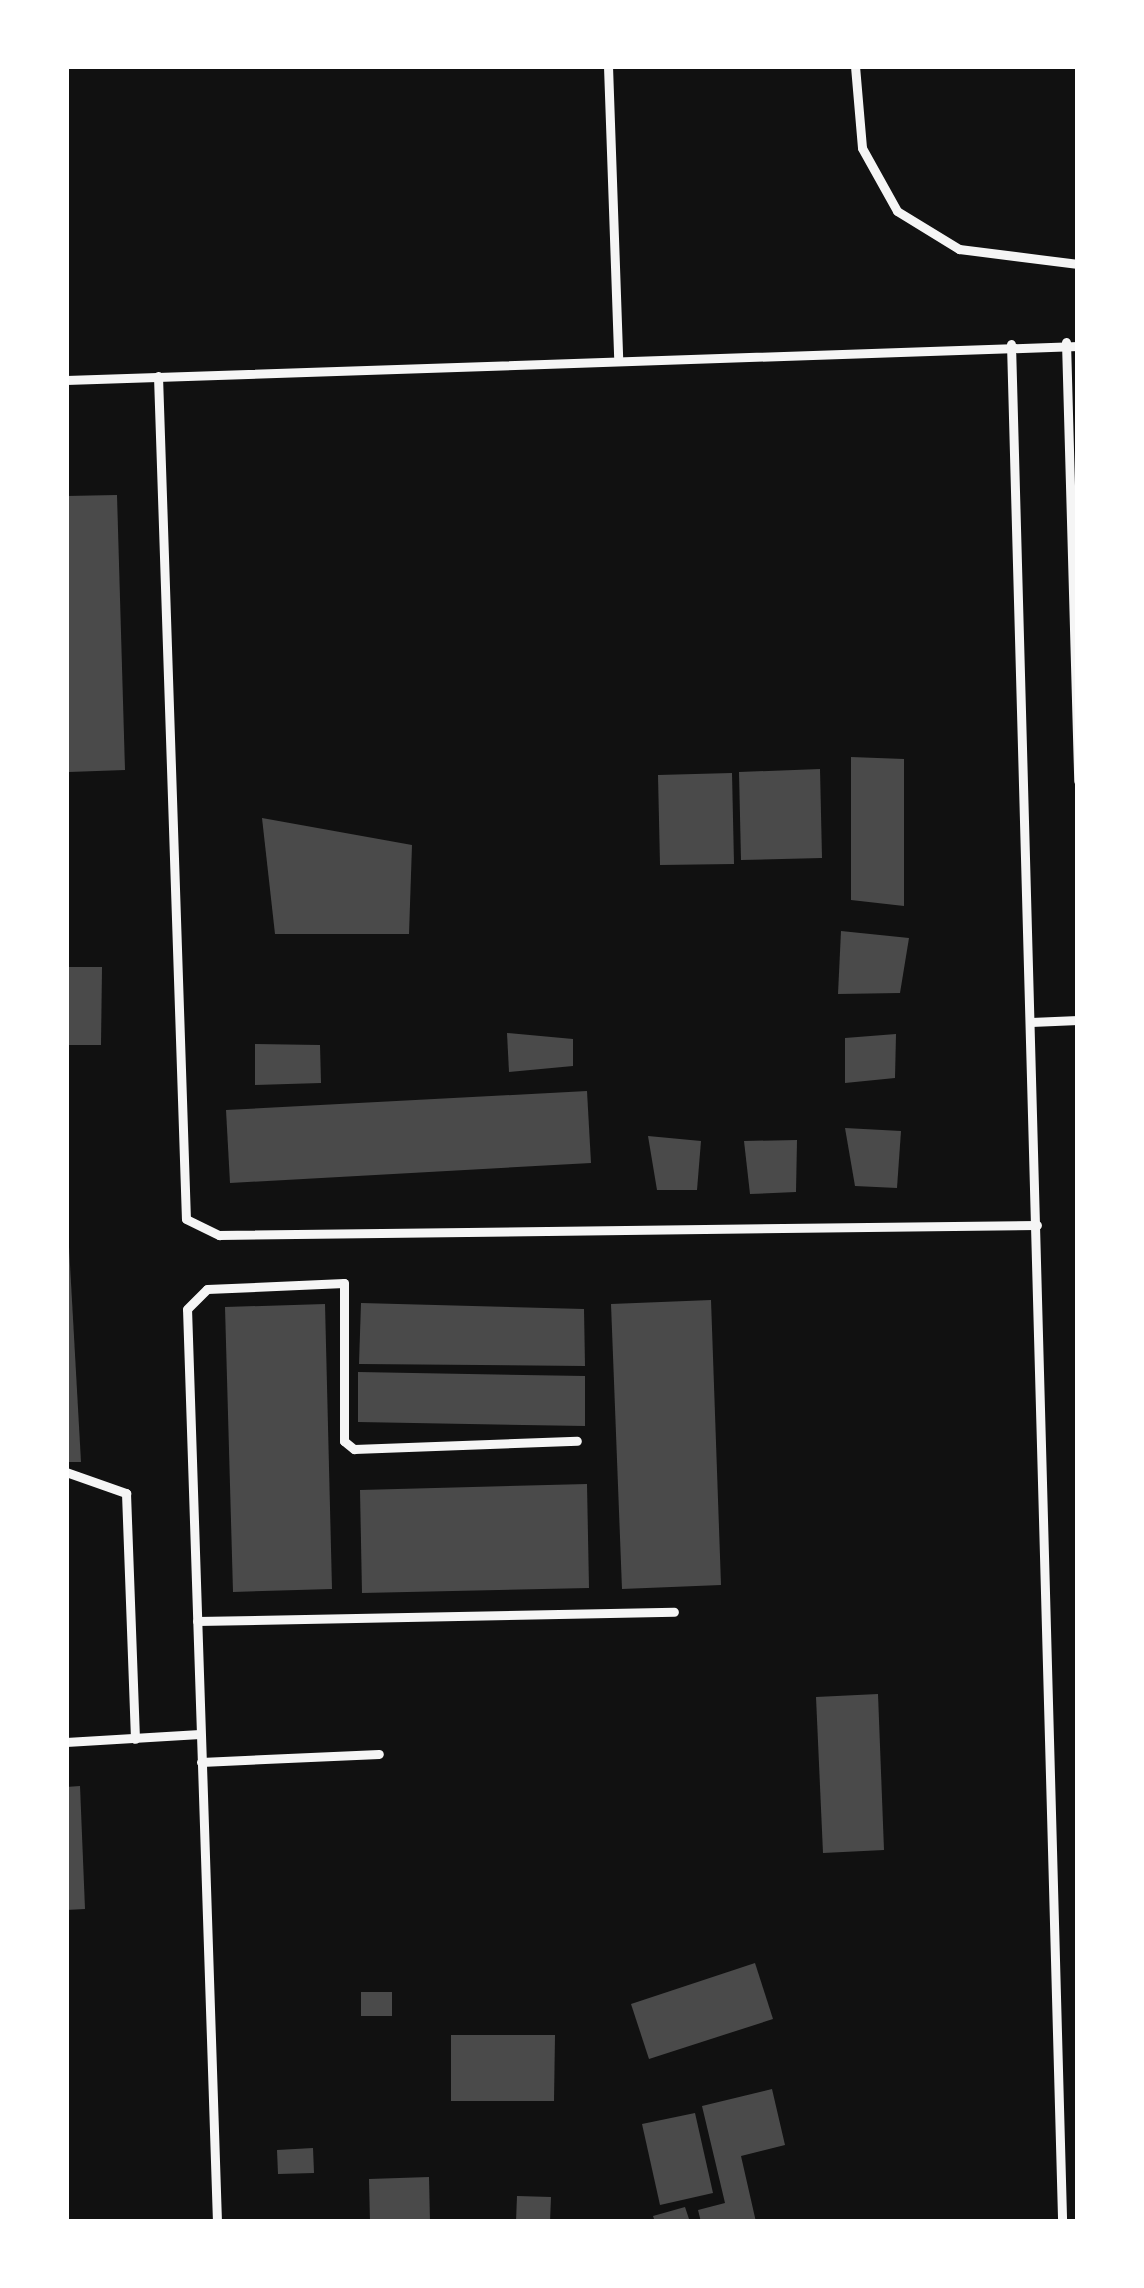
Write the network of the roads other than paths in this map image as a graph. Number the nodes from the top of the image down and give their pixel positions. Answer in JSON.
{"nodes":[{"id":1,"x":608,"y":66,"type":"edge"},
{"id":2,"x":855,"y":66,"type":"edge"},
{"id":3,"x":1078,"y":264,"type":"edge"},
{"id":4,"x":1066,"y":342,"type":"junction"},
{"id":5,"x":1011,"y":344,"type":"junction"},
{"id":6,"x":1078,"y":346,"type":"edge"},
{"id":7,"x":618,"y":357,"type":"junction"},
{"id":8,"x":158,"y":376,"type":"junction"},
{"id":9,"x":66,"y":380,"type":"edge"},
{"id":10,"x":1078,"y":781,"type":"edge"},
{"id":11,"x":1078,"y":1020,"type":"edge"},
{"id":12,"x":1031,"y":1022,"type":"junction"},
{"id":13,"x":1036,"y":1225,"type":"junction"},
{"id":14,"x":577,"y":1441,"type":"dead end"},
{"id":15,"x":66,"y":1472,"type":"edge"},
{"id":16,"x":674,"y":1612,"type":"dead end"},
{"id":17,"x":197,"y":1621,"type":"junction"},
{"id":18,"x":200,"y":1734,"type":"junction"},
{"id":19,"x":135,"y":1738,"type":"junction"},
{"id":20,"x":66,"y":1742,"type":"edge"},
{"id":21,"x":379,"y":1754,"type":"dead end"},
{"id":22,"x":200,"y":1762,"type":"junction"},
{"id":23,"x":217,"y":2222,"type":"edge"},
{"id":24,"x":1062,"y":2222,"type":"edge"}],
"edges":[{"from":1,"to":7,"type":"lane"},
{"from":2,"to":3,"type":"lane"},
{"from":4,"to":5,"type":"lane"},
{"from":4,"to":6,"type":"lane"},
{"from":4,"to":10,"type":"lane"},
{"from":5,"to":7,"type":"lane"},
{"from":5,"to":12,"type":"lane"},
{"from":7,"to":8,"type":"lane"},
{"from":8,"to":9,"type":"lane"},
{"from":8,"to":13,"type":"lane"},
{"from":11,"to":12,"type":"lane"},
{"from":12,"to":13,"type":"lane"},
{"from":13,"to":24,"type":"lane"},
{"from":14,"to":17,"type":"lane"},
{"from":15,"to":19,"type":"lane"},
{"from":16,"to":17,"type":"lane"},
{"from":17,"to":18,"type":"lane"},
{"from":18,"to":19,"type":"lane"},
{"from":18,"to":22,"type":"lane"},
{"from":19,"to":20,"type":"lane"},
{"from":21,"to":22,"type":"lane"},
{"from":22,"to":23,"type":"lane"}]}
